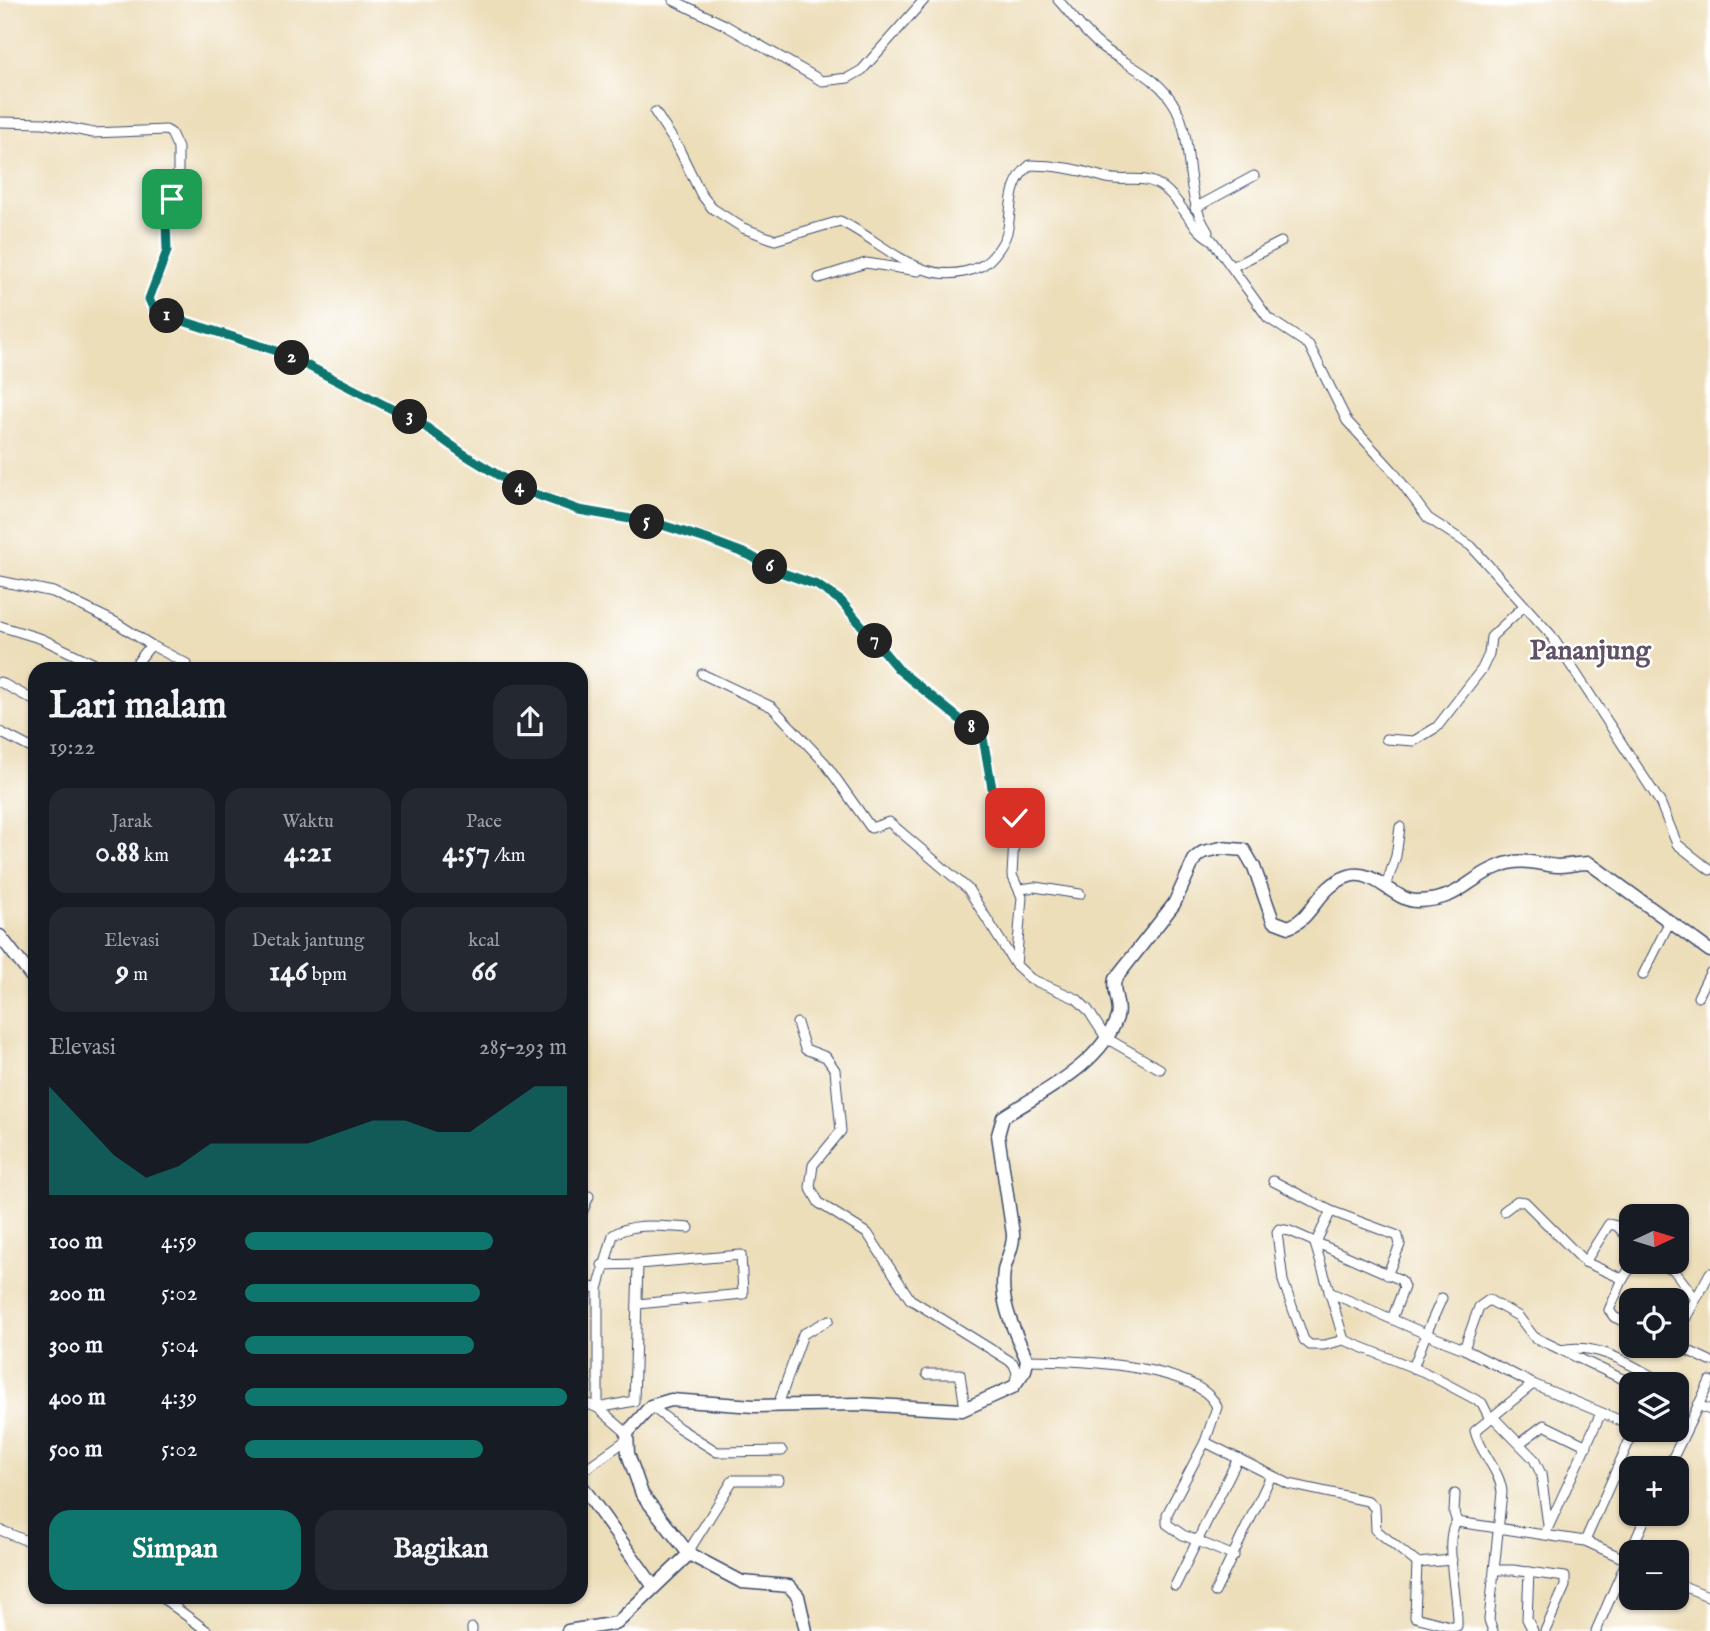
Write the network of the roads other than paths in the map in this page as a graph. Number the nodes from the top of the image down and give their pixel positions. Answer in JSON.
{"nodes":[{"id":1,"x":673,"y":0,"type":"edge"},
{"id":2,"x":924,"y":0,"type":"edge"},
{"id":3,"x":1058,"y":0,"type":"edge"},
{"id":4,"x":655,"y":112,"type":"dead end"},
{"id":5,"x":0,"y":122,"type":"edge"},
{"id":6,"x":1254,"y":176,"type":"dead end"},
{"id":7,"x":1195,"y":208,"type":"junction"},
{"id":8,"x":1212,"y":240,"type":"junction"},
{"id":9,"x":1281,"y":242,"type":"dead end"},
{"id":10,"x":1232,"y":267,"type":"junction"},
{"id":11,"x":927,"y":272,"type":"junction"},
{"id":12,"x":818,"y":278,"type":"dead end"},
{"id":13,"x":0,"y":581,"type":"edge"},
{"id":14,"x":1524,"y":606,"type":"junction"},
{"id":15,"x":0,"y":626,"type":"edge"},
{"id":16,"x":151,"y":645,"type":"junction"},
{"id":17,"x":90,"y":662,"type":"edge"},
{"id":18,"x":138,"y":662,"type":"edge"},
{"id":19,"x":183,"y":662,"type":"edge"},
{"id":20,"x":702,"y":674,"type":"dead end"},
{"id":21,"x":0,"y":682,"type":"edge"},
{"id":22,"x":28,"y":697,"type":"edge"},
{"id":23,"x":0,"y":732,"type":"edge"},
{"id":24,"x":1387,"y":739,"type":"dead end"},
{"id":25,"x":28,"y":746,"type":"edge"},
{"id":26,"x":1400,"y":827,"type":"dead end"},
{"id":27,"x":1710,"y":870,"type":"edge"},
{"id":28,"x":1386,"y":886,"type":"junction"},
{"id":29,"x":1021,"y":889,"type":"junction"},
{"id":30,"x":1080,"y":894,"type":"dead end"},
{"id":31,"x":1669,"y":923,"type":"junction"},
{"id":32,"x":0,"y":936,"type":"edge"},
{"id":33,"x":1710,"y":951,"type":"edge"},
{"id":34,"x":1016,"y":965,"type":"junction"},
{"id":35,"x":28,"y":972,"type":"edge"},
{"id":36,"x":1710,"y":973,"type":"edge"},
{"id":37,"x":1643,"y":975,"type":"dead end"},
{"id":38,"x":1698,"y":997,"type":"dead end"},
{"id":39,"x":796,"y":1023,"type":"dead end"},
{"id":40,"x":1106,"y":1038,"type":"junction"},
{"id":41,"x":1160,"y":1069,"type":"dead end"},
{"id":42,"x":1273,"y":1181,"type":"dead end"},
{"id":43,"x":1331,"y":1211,"type":"junction"},
{"id":44,"x":1504,"y":1211,"type":"dead end"},
{"id":45,"x":689,"y":1228,"type":"dead end"},
{"id":46,"x":1619,"y":1228,"type":"edge"},
{"id":47,"x":1315,"y":1244,"type":"junction"},
{"id":48,"x":1585,"y":1262,"type":"junction"},
{"id":49,"x":638,"y":1264,"type":"junction"},
{"id":50,"x":602,"y":1265,"type":"junction"},
{"id":51,"x":1710,"y":1273,"type":"edge"},
{"id":52,"x":1626,"y":1274,"type":"edge"},
{"id":53,"x":1678,"y":1274,"type":"edge"},
{"id":54,"x":1387,"y":1275,"type":"junction"},
{"id":55,"x":1623,"y":1279,"type":"junction"},
{"id":56,"x":588,"y":1286,"type":"edge"},
{"id":57,"x":597,"y":1289,"type":"junction"},
{"id":58,"x":1329,"y":1292,"type":"junction"},
{"id":59,"x":1442,"y":1298,"type":"dead end"},
{"id":60,"x":1695,"y":1298,"type":"junction"},
{"id":61,"x":637,"y":1304,"type":"junction"},
{"id":62,"x":1689,"y":1310,"type":"edge"},
{"id":63,"x":1392,"y":1319,"type":"junction"},
{"id":64,"x":1619,"y":1319,"type":"edge"},
{"id":65,"x":829,"y":1320,"type":"dead end"},
{"id":66,"x":1426,"y":1334,"type":"junction"},
{"id":67,"x":1344,"y":1340,"type":"junction"},
{"id":68,"x":1464,"y":1349,"type":"junction"},
{"id":69,"x":1561,"y":1350,"type":"junction"},
{"id":70,"x":1689,"y":1351,"type":"edge"},
{"id":71,"x":1027,"y":1360,"type":"junction"},
{"id":72,"x":1710,"y":1361,"type":"edge"},
{"id":73,"x":1413,"y":1368,"type":"junction"},
{"id":74,"x":1644,"y":1372,"type":"edge"},
{"id":75,"x":927,"y":1374,"type":"dead end"},
{"id":76,"x":1619,"y":1377,"type":"edge"},
{"id":77,"x":1710,"y":1381,"type":"edge"},
{"id":78,"x":1532,"y":1384,"type":"junction"},
{"id":79,"x":1013,"y":1387,"type":"junction"},
{"id":80,"x":588,"y":1404,"type":"edge"},
{"id":81,"x":778,"y":1405,"type":"junction"},
{"id":82,"x":1698,"y":1405,"type":"junction"},
{"id":83,"x":651,"y":1406,"type":"junction"},
{"id":84,"x":598,"y":1408,"type":"junction"},
{"id":85,"x":965,"y":1409,"type":"junction"},
{"id":86,"x":1710,"y":1410,"type":"edge"},
{"id":87,"x":1601,"y":1413,"type":"junction"},
{"id":88,"x":1490,"y":1417,"type":"junction"},
{"id":89,"x":1619,"y":1421,"type":"edge"},
{"id":90,"x":626,"y":1437,"type":"junction"},
{"id":91,"x":1205,"y":1442,"type":"junction"},
{"id":92,"x":1629,"y":1442,"type":"edge"},
{"id":93,"x":1520,"y":1443,"type":"junction"},
{"id":94,"x":1587,"y":1446,"type":"junction"},
{"id":95,"x":782,"y":1451,"type":"dead end"},
{"id":96,"x":1674,"y":1456,"type":"edge"},
{"id":97,"x":1238,"y":1458,"type":"junction"},
{"id":98,"x":588,"y":1467,"type":"edge"},
{"id":99,"x":1271,"y":1476,"type":"junction"},
{"id":100,"x":779,"y":1480,"type":"dead end"},
{"id":101,"x":1455,"y":1494,"type":"dead end"},
{"id":102,"x":588,"y":1495,"type":"edge"},
{"id":103,"x":1457,"y":1522,"type":"junction"},
{"id":104,"x":1500,"y":1529,"type":"junction"},
{"id":105,"x":1546,"y":1529,"type":"junction"},
{"id":106,"x":0,"y":1530,"type":"edge"},
{"id":107,"x":1197,"y":1540,"type":"junction"},
{"id":108,"x":28,"y":1541,"type":"edge"},
{"id":109,"x":1585,"y":1541,"type":"junction"},
{"id":110,"x":689,"y":1553,"type":"junction"},
{"id":111,"x":1234,"y":1556,"type":"junction"},
{"id":112,"x":1619,"y":1557,"type":"edge"},
{"id":113,"x":1452,"y":1560,"type":"junction"},
{"id":114,"x":1417,"y":1563,"type":"junction"},
{"id":115,"x":1495,"y":1570,"type":"junction"},
{"id":116,"x":1529,"y":1572,"type":"junction"},
{"id":117,"x":1619,"y":1580,"type":"edge"},
{"id":118,"x":1175,"y":1586,"type":"dead end"},
{"id":119,"x":654,"y":1587,"type":"junction"},
{"id":120,"x":1689,"y":1589,"type":"edge"},
{"id":121,"x":1215,"y":1592,"type":"dead end"},
{"id":122,"x":1710,"y":1598,"type":"edge"},
{"id":123,"x":171,"y":1604,"type":"edge"},
{"id":124,"x":206,"y":1631,"type":"edge"},
{"id":125,"x":568,"y":1631,"type":"edge"},
{"id":126,"x":806,"y":1631,"type":"edge"},
{"id":127,"x":1493,"y":1631,"type":"edge"},
{"id":128,"x":1533,"y":1631,"type":"edge"},
{"id":129,"x":1545,"y":1631,"type":"edge"},
{"id":130,"x":1595,"y":1631,"type":"edge"}],
"edges":[{"from":1,"to":2,"type":"street"},
{"from":3,"to":7,"type":"street"},
{"from":4,"to":11,"type":"street"},
{"from":5,"to":29,"type":"street"},
{"from":6,"to":7,"type":"street"},
{"from":7,"to":8,"type":"street"},
{"from":8,"to":10,"type":"street"},
{"from":8,"to":11,"type":"street"},
{"from":9,"to":10,"type":"street"},
{"from":10,"to":14,"type":"street"},
{"from":11,"to":12,"type":"street"},
{"from":13,"to":16,"type":"street"},
{"from":14,"to":24,"type":"street"},
{"from":14,"to":27,"type":"street"},
{"from":15,"to":17,"type":"street"},
{"from":16,"to":18,"type":"street"},
{"from":16,"to":19,"type":"street"},
{"from":20,"to":34,"type":"street"},
{"from":21,"to":22,"type":"street"},
{"from":23,"to":25,"type":"street"},
{"from":26,"to":28,"type":"street"},
{"from":28,"to":31,"type":"street"},
{"from":28,"to":40,"type":"street"},
{"from":29,"to":30,"type":"street"},
{"from":29,"to":34,"type":"street"},
{"from":31,"to":33,"type":"street"},
{"from":31,"to":37,"type":"street"},
{"from":32,"to":35,"type":"street"},
{"from":34,"to":40,"type":"street"},
{"from":36,"to":38,"type":"street"},
{"from":39,"to":79,"type":"street"},
{"from":40,"to":41,"type":"street"},
{"from":40,"to":71,"type":"street"},
{"from":42,"to":43,"type":"street"},
{"from":43,"to":47,"type":"street"},
{"from":43,"to":54,"type":"street"},
{"from":44,"to":48,"type":"street"},
{"from":45,"to":50,"type":"street"},
{"from":46,"to":48,"type":"street"},
{"from":47,"to":54,"type":"street"},
{"from":47,"to":58,"type":"street"},
{"from":47,"to":67,"type":"street"},
{"from":48,"to":55,"type":"street"},
{"from":49,"to":50,"type":"street"},
{"from":49,"to":61,"type":"street"},
{"from":49,"to":61,"type":"street"},
{"from":50,"to":57,"type":"street"},
{"from":51,"to":60,"type":"street"},
{"from":52,"to":55,"type":"street"},
{"from":53,"to":60,"type":"street"},
{"from":54,"to":63,"type":"street"},
{"from":55,"to":64,"type":"street"},
{"from":56,"to":57,"type":"street"},
{"from":57,"to":84,"type":"street"},
{"from":58,"to":63,"type":"street"},
{"from":58,"to":67,"type":"street"},
{"from":59,"to":66,"type":"street"},
{"from":60,"to":62,"type":"street"},
{"from":61,"to":84,"type":"street"},
{"from":63,"to":66,"type":"street"},
{"from":65,"to":81,"type":"street"},
{"from":66,"to":68,"type":"street"},
{"from":66,"to":73,"type":"street"},
{"from":67,"to":73,"type":"street"},
{"from":68,"to":69,"type":"street"},
{"from":68,"to":78,"type":"street"},
{"from":69,"to":74,"type":"street"},
{"from":69,"to":76,"type":"street"},
{"from":70,"to":72,"type":"street"},
{"from":71,"to":79,"type":"street"},
{"from":71,"to":91,"type":"street"},
{"from":73,"to":88,"type":"street"},
{"from":75,"to":85,"type":"street"},
{"from":77,"to":82,"type":"street"},
{"from":78,"to":87,"type":"street"},
{"from":78,"to":88,"type":"street"},
{"from":79,"to":85,"type":"street"},
{"from":80,"to":84,"type":"street"},
{"from":81,"to":83,"type":"street"},
{"from":81,"to":85,"type":"street"},
{"from":82,"to":86,"type":"street"},
{"from":82,"to":96,"type":"street"},
{"from":83,"to":90,"type":"street"},
{"from":83,"to":95,"type":"street"},
{"from":84,"to":90,"type":"street"},
{"from":87,"to":89,"type":"street"},
{"from":87,"to":94,"type":"street"},
{"from":88,"to":93,"type":"street"},
{"from":88,"to":104,"type":"street"},
{"from":90,"to":98,"type":"street"},
{"from":90,"to":110,"type":"street"},
{"from":91,"to":97,"type":"street"},
{"from":91,"to":107,"type":"street"},
{"from":92,"to":109,"type":"street"},
{"from":93,"to":94,"type":"street"},
{"from":93,"to":105,"type":"street"},
{"from":94,"to":105,"type":"street"},
{"from":97,"to":99,"type":"street"},
{"from":97,"to":107,"type":"street"},
{"from":99,"to":111,"type":"street"},
{"from":99,"to":114,"type":"street"},
{"from":100,"to":110,"type":"street"},
{"from":101,"to":103,"type":"street"},
{"from":102,"to":119,"type":"street"},
{"from":103,"to":104,"type":"street"},
{"from":103,"to":113,"type":"street"},
{"from":104,"to":105,"type":"street"},
{"from":104,"to":115,"type":"street"},
{"from":105,"to":109,"type":"street"},
{"from":106,"to":108,"type":"street"},
{"from":107,"to":111,"type":"street"},
{"from":107,"to":118,"type":"street"},
{"from":109,"to":112,"type":"street"},
{"from":110,"to":119,"type":"street"},
{"from":110,"to":126,"type":"street"},
{"from":111,"to":121,"type":"street"},
{"from":113,"to":114,"type":"street"},
{"from":113,"to":114,"type":"street"},
{"from":115,"to":116,"type":"street"},
{"from":115,"to":127,"type":"street"},
{"from":116,"to":128,"type":"street"},
{"from":116,"to":129,"type":"street"},
{"from":117,"to":130,"type":"street"},
{"from":119,"to":125,"type":"street"},
{"from":120,"to":122,"type":"street"},
{"from":123,"to":124,"type":"street"}]}
